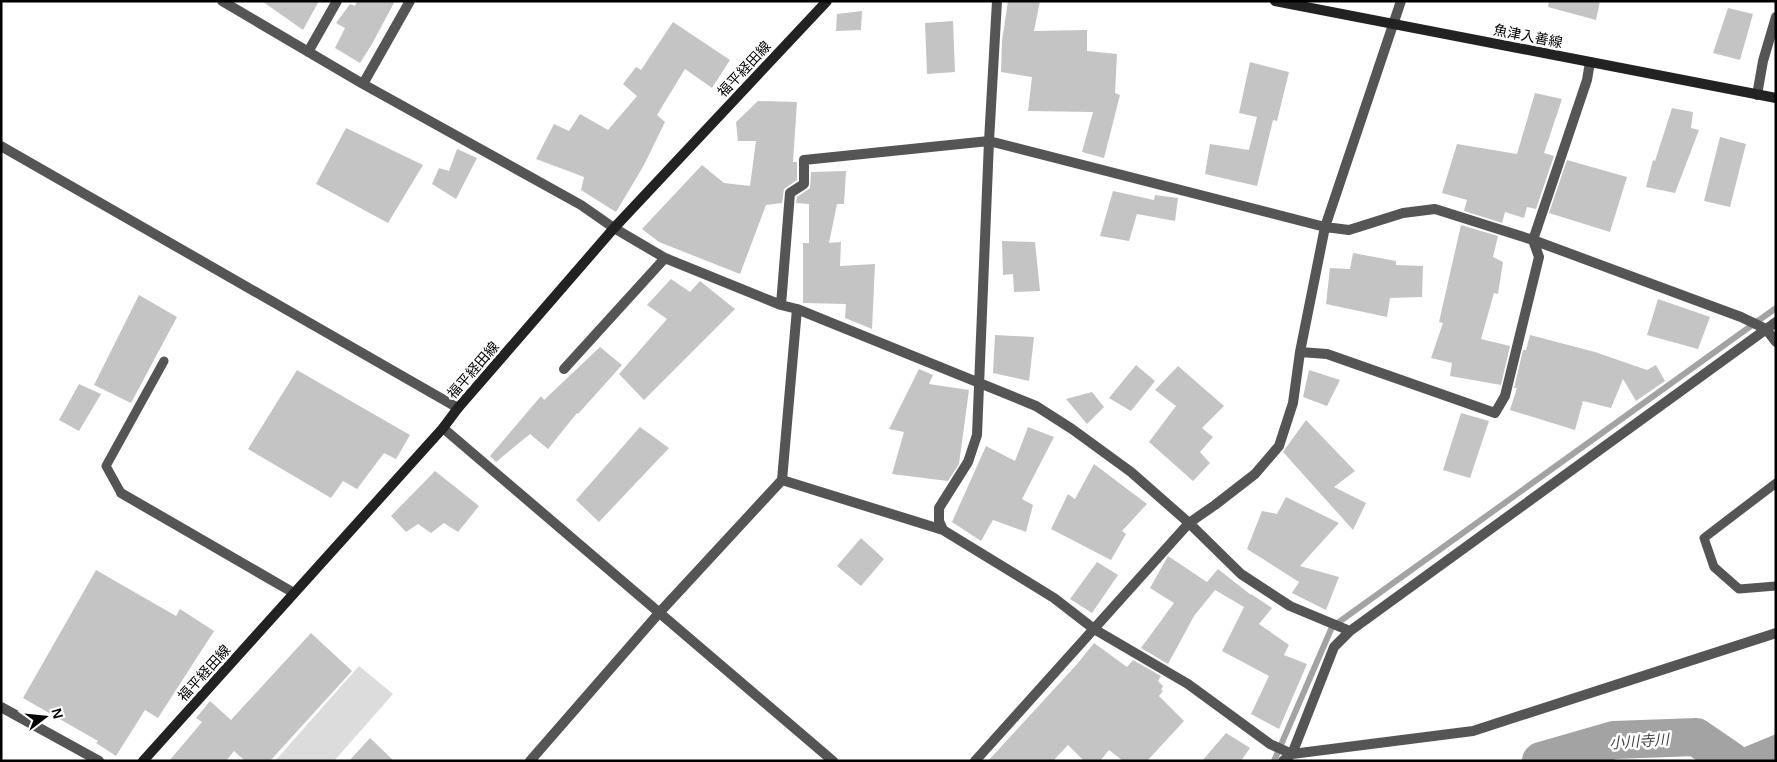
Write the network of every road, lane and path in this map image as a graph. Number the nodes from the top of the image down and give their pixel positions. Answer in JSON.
{"nodes":[{"id":1,"x":222,"y":1,"type":"edge"},
{"id":2,"x":337,"y":1,"type":"edge"},
{"id":3,"x":410,"y":1,"type":"edge"},
{"id":4,"x":827,"y":1,"type":"edge"},
{"id":5,"x":997,"y":1,"type":"edge"},
{"id":6,"x":1275,"y":1,"type":"edge"},
{"id":7,"x":1401,"y":1,"type":"edge"},
{"id":8,"x":1776,"y":17,"type":"edge"},
{"id":9,"x":1392,"y":24,"type":"junction"},
{"id":10,"x":308,"y":52,"type":"junction"},
{"id":11,"x":1590,"y":62,"type":"junction"},
{"id":12,"x":363,"y":84,"type":"junction"},
{"id":13,"x":1757,"y":95,"type":"junction"},
{"id":14,"x":1776,"y":98,"type":"edge"},
{"id":15,"x":989,"y":141,"type":"junction"},
{"id":16,"x":1,"y":146,"type":"edge"},
{"id":17,"x":1325,"y":227,"type":"junction"},
{"id":18,"x":614,"y":228,"type":"junction"},
{"id":19,"x":1533,"y":240,"type":"junction"},
{"id":20,"x":665,"y":258,"type":"junction"},
{"id":21,"x":781,"y":305,"type":"junction"},
{"id":22,"x":797,"y":309,"type":"junction"},
{"id":23,"x":1776,"y":322,"type":"edge"},
{"id":24,"x":1766,"y":329,"type":"junction"},
{"id":25,"x":1776,"y":342,"type":"edge"},
{"id":26,"x":1300,"y":352,"type":"junction"},
{"id":27,"x":164,"y":361,"type":"dead end"},
{"id":28,"x":564,"y":369,"type":"dead end"},
{"id":29,"x":979,"y":384,"type":"junction"},
{"id":30,"x":458,"y":408,"type":"junction"},
{"id":31,"x":443,"y":428,"type":"junction"},
{"id":32,"x":782,"y":480,"type":"junction"},
{"id":33,"x":1776,"y":483,"type":"edge"},
{"id":34,"x":121,"y":493,"type":"joint"},
{"id":35,"x":1189,"y":523,"type":"junction"},
{"id":36,"x":943,"y":530,"type":"junction"},
{"id":37,"x":1776,"y":586,"type":"edge"},
{"id":38,"x":294,"y":593,"type":"junction"},
{"id":39,"x":659,"y":612,"type":"junction"},
{"id":40,"x":1094,"y":630,"type":"junction"},
{"id":41,"x":1350,"y":631,"type":"junction"},
{"id":42,"x":1776,"y":633,"type":"edge"},
{"id":43,"x":1,"y":707,"type":"edge"},
{"id":44,"x":1292,"y":754,"type":"junction"},
{"id":45,"x":99,"y":761,"type":"edge"},
{"id":46,"x":143,"y":761,"type":"edge"},
{"id":47,"x":530,"y":761,"type":"edge"},
{"id":48,"x":833,"y":761,"type":"edge"},
{"id":49,"x":975,"y":761,"type":"edge"},
{"id":50,"x":1283,"y":761,"type":"edge"}],
"edges":[{"from":1,"to":10,"type":"street"},
{"from":2,"to":10,"type":"street"},
{"from":3,"to":12,"type":"street"},
{"from":4,"to":18,"type":"main road","name":"福平経田線"},
{"from":5,"to":15,"type":"street"},
{"from":6,"to":9,"type":"main road","name":"魚津入善線"},
{"from":7,"to":9,"type":"street"},
{"from":8,"to":13,"type":"street"},
{"from":9,"to":11,"type":"main road","name":"魚津入善線"},
{"from":9,"to":17,"type":"street"},
{"from":10,"to":12,"type":"street"},
{"from":11,"to":13,"type":"main road","name":"魚津入善線"},
{"from":11,"to":19,"type":"street"},
{"from":12,"to":18,"type":"street"},
{"from":13,"to":14,"type":"main road","name":"魚津入善線"},
{"from":15,"to":17,"type":"street"},
{"from":15,"to":21,"type":"street"},
{"from":15,"to":29,"type":"street"},
{"from":16,"to":30,"type":"street"},
{"from":17,"to":19,"type":"street"},
{"from":17,"to":26,"type":"street"},
{"from":18,"to":20,"type":"street"},
{"from":18,"to":30,"type":"main road","name":"福平経田線"},
{"from":19,"to":24,"type":"street"},
{"from":19,"to":26,"type":"street"},
{"from":20,"to":21,"type":"street"},
{"from":20,"to":28,"type":"street"},
{"from":21,"to":22,"type":"street"},
{"from":22,"to":29,"type":"street"},
{"from":22,"to":32,"type":"street"},
{"from":23,"to":24,"type":"street"},
{"from":24,"to":25,"type":"street"},
{"from":24,"to":41,"type":"street"},
{"from":26,"to":35,"type":"street"},
{"from":27,"to":34,"type":"lane"},
{"from":29,"to":35,"type":"street"},
{"from":29,"to":36,"type":"street"},
{"from":30,"to":31,"type":"main road","name":"福平経田線"},
{"from":31,"to":38,"type":"main road","name":"福平経田線"},
{"from":31,"to":39,"type":"street"},
{"from":32,"to":36,"type":"street"},
{"from":32,"to":39,"type":"street"},
{"from":33,"to":37,"type":"lane"},
{"from":34,"to":38,"type":"street"},
{"from":35,"to":40,"type":"street"},
{"from":35,"to":41,"type":"street"},
{"from":36,"to":40,"type":"street"},
{"from":38,"to":46,"type":"main road","name":"福平経田線"},
{"from":39,"to":47,"type":"street"},
{"from":39,"to":48,"type":"street"},
{"from":40,"to":44,"type":"street"},
{"from":40,"to":49,"type":"street"},
{"from":41,"to":44,"type":"street"},
{"from":42,"to":44,"type":"street"},
{"from":43,"to":45,"type":"street"},
{"from":44,"to":50,"type":"street"}]}
